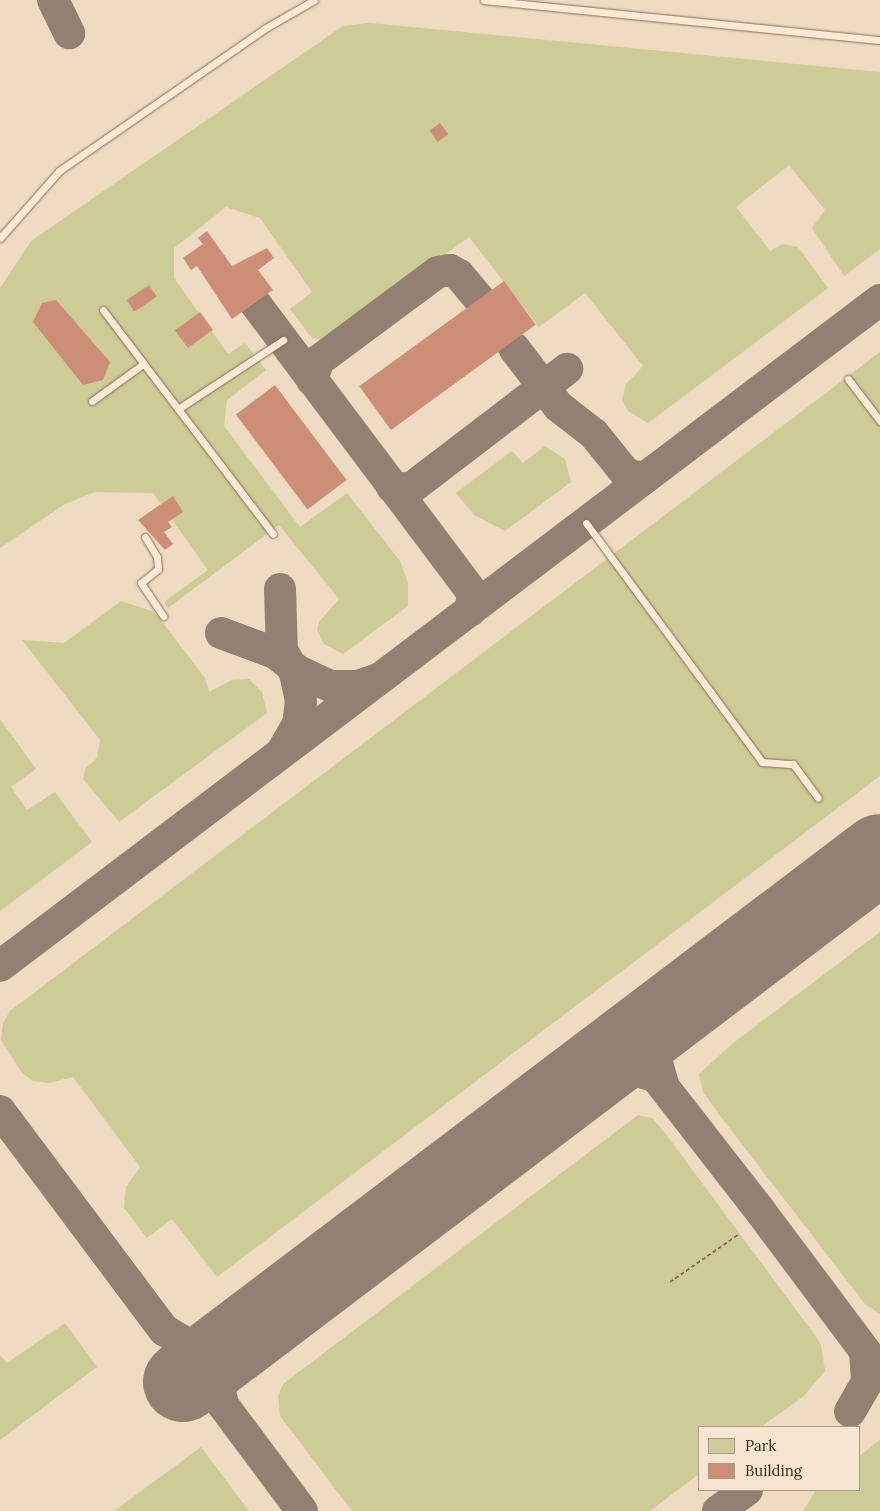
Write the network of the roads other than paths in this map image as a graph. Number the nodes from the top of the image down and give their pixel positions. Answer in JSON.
{"nodes":[{"id":1,"x":314,"y":0,"type":"edge"},
{"id":2,"x":484,"y":0,"type":"edge"},
{"id":3,"x":880,"y":40,"type":"edge"},
{"id":4,"x":0,"y":238,"type":"edge"},
{"id":5,"x":103,"y":310,"type":"dead end"},
{"id":6,"x":283,"y":340,"type":"dead end"},
{"id":7,"x":143,"y":364,"type":"junction"},
{"id":8,"x":848,"y":379,"type":"dead end"},
{"id":9,"x":92,"y":401,"type":"dead end"},
{"id":10,"x":178,"y":409,"type":"junction"},
{"id":11,"x":880,"y":421,"type":"edge"},
{"id":12,"x":586,"y":523,"type":"dead end"},
{"id":13,"x":273,"y":534,"type":"dead end"},
{"id":14,"x":145,"y":537,"type":"dead end"},
{"id":15,"x":163,"y":616,"type":"dead end"},
{"id":16,"x":818,"y":798,"type":"dead end"}],
"edges":[{"from":1,"to":4,"type":"lane"},
{"from":2,"to":3,"type":"lane"},
{"from":5,"to":7,"type":"lane"},
{"from":6,"to":10,"type":"lane"},
{"from":7,"to":9,"type":"lane"},
{"from":7,"to":10,"type":"lane"},
{"from":8,"to":11,"type":"lane"},
{"from":10,"to":13,"type":"lane"},
{"from":12,"to":16,"type":"lane"},
{"from":14,"to":15,"type":"lane"}]}
